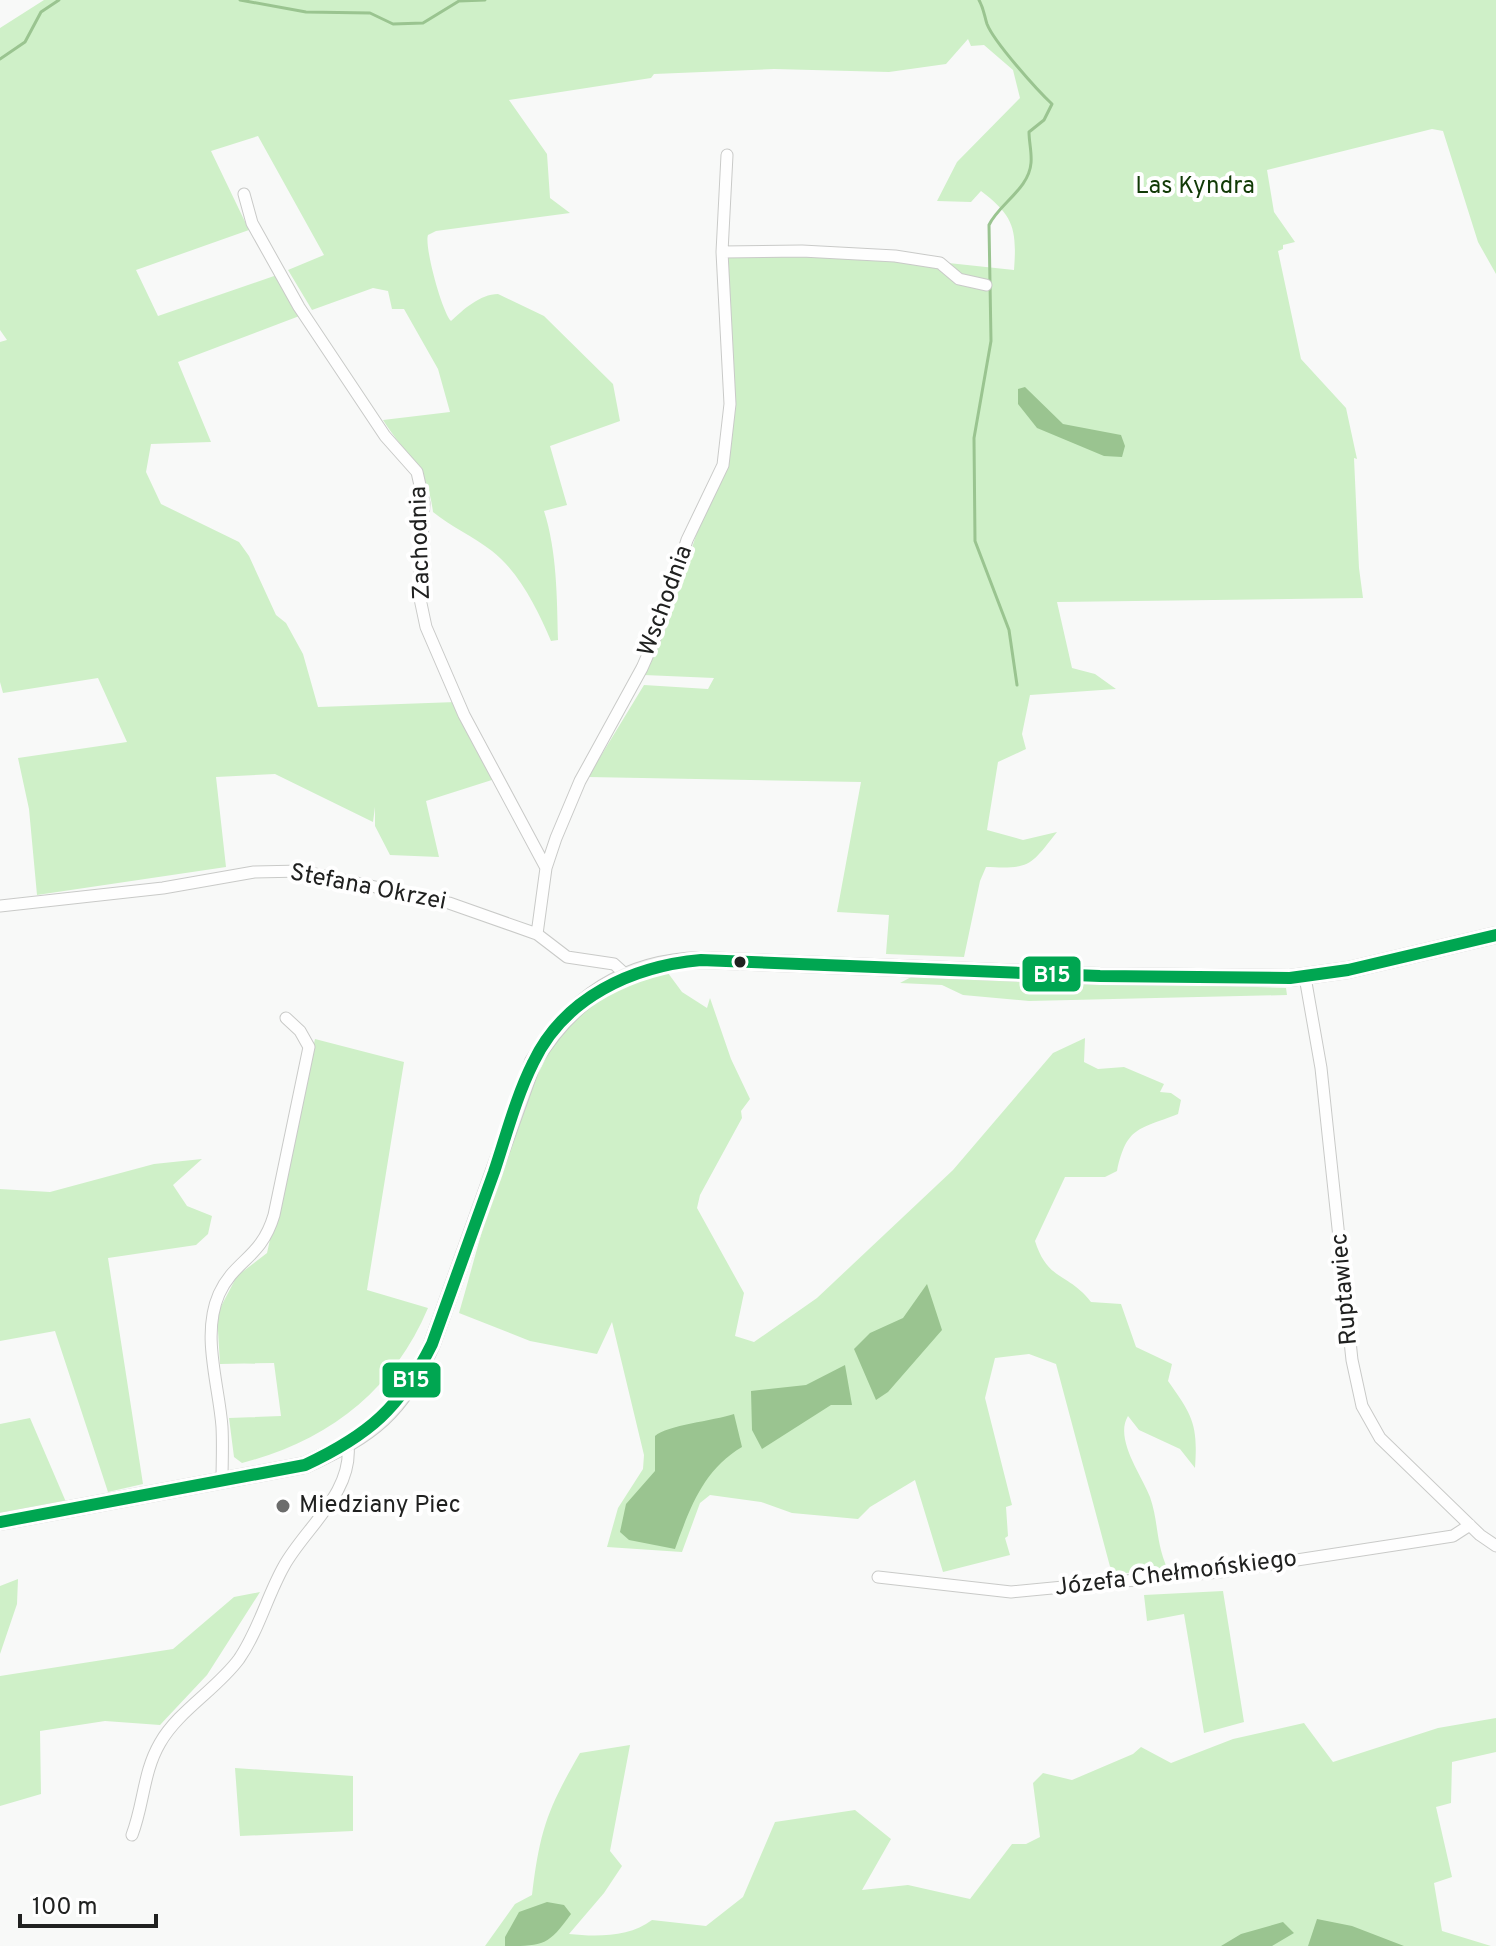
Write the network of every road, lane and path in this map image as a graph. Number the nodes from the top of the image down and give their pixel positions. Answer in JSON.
{"nodes":[{"id":1,"x":727,"y":155,"type":"dead end"},
{"id":2,"x":244,"y":194,"type":"dead end"},
{"id":3,"x":722,"y":252,"type":"junction"},
{"id":4,"x":986,"y":285,"type":"dead end"},
{"id":5,"x":546,"y":868,"type":"junction"},
{"id":6,"x":0,"y":906,"type":"edge"},
{"id":7,"x":537,"y":934,"type":"junction"},
{"id":8,"x":1496,"y":935,"type":"edge"},
{"id":9,"x":625,"y":974,"type":"junction"},
{"id":10,"x":1305,"y":977,"type":"junction"},
{"id":11,"x":286,"y":1018,"type":"dead end"},
{"id":12,"x":348,"y":1445,"type":"junction"},
{"id":13,"x":222,"y":1482,"type":"junction"},
{"id":14,"x":0,"y":1522,"type":"edge"},
{"id":15,"x":1470,"y":1525,"type":"junction"},
{"id":16,"x":1496,"y":1546,"type":"edge"},
{"id":17,"x":878,"y":1577,"type":"dead end"},
{"id":18,"x":132,"y":1835,"type":"dead end"}],
"edges":[{"from":1,"to":3,"type":"street","name":"Wschodnia"},
{"from":2,"to":5,"type":"street","name":"Zachodnia"},
{"from":3,"to":4,"type":"street"},
{"from":3,"to":5,"type":"street","name":"Wschodnia"},
{"from":5,"to":7,"type":"street","name":"Wschodnia"},
{"from":6,"to":7,"type":"street","name":"Stefana Okrzei"},
{"from":7,"to":9,"type":"street","name":"Stefana Okrzei"},
{"from":8,"to":10,"type":"street"},
{"from":9,"to":10,"type":"street"},
{"from":9,"to":12,"type":"street"},
{"from":10,"to":15,"type":"street","name":"Ruptawiec"},
{"from":11,"to":13,"type":"street"},
{"from":12,"to":13,"type":"street"},
{"from":12,"to":18,"type":"street"},
{"from":13,"to":14,"type":"street"},
{"from":15,"to":16,"type":"street","name":"Ruptawiec"},
{"from":15,"to":17,"type":"street","name":"Józefa Chełmońskiego"}]}
